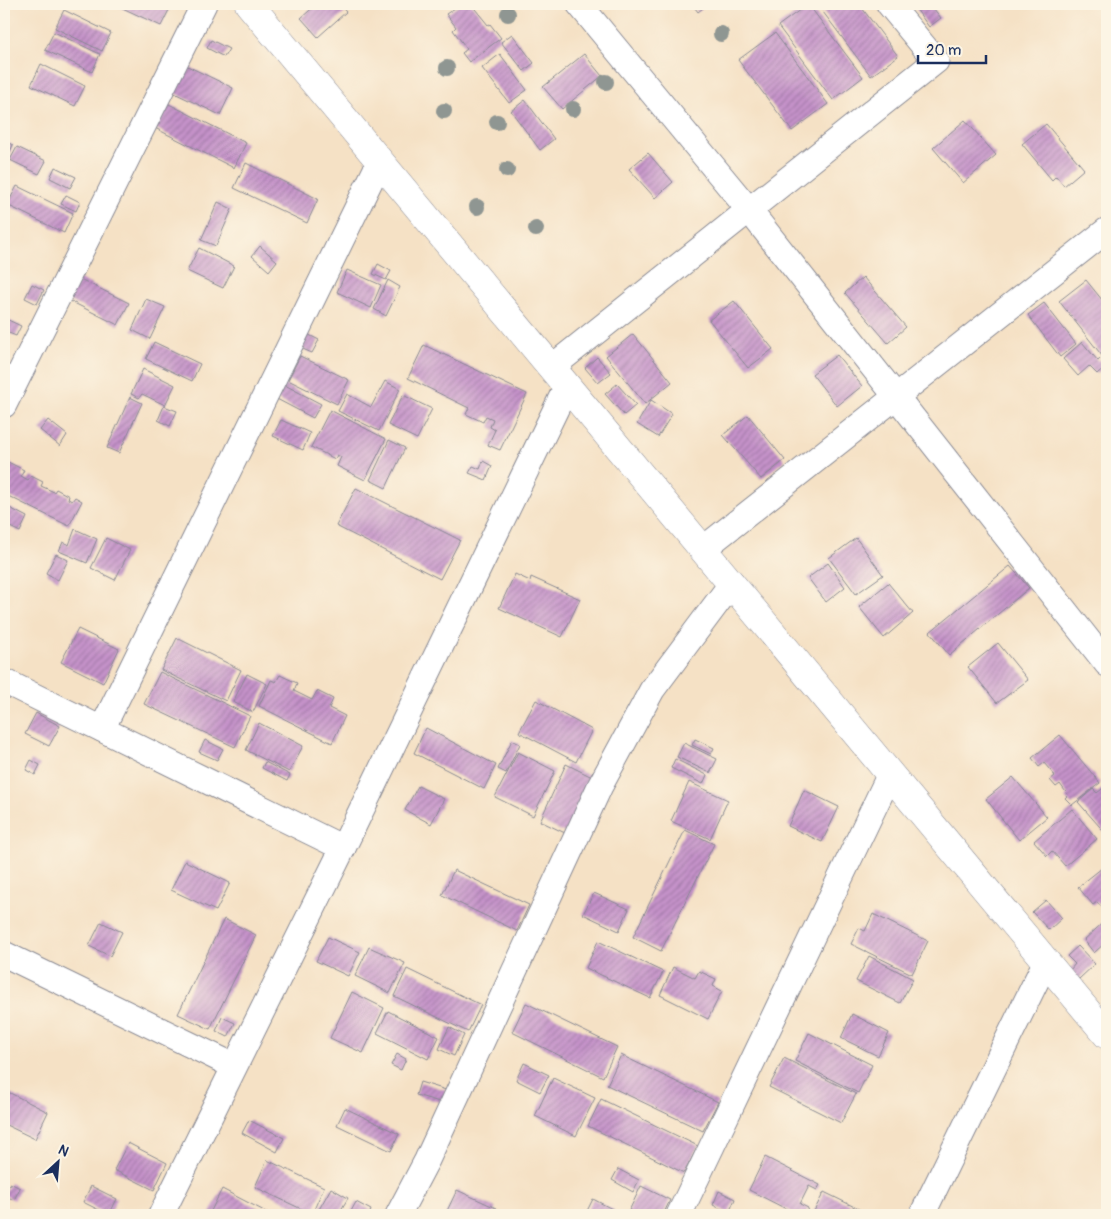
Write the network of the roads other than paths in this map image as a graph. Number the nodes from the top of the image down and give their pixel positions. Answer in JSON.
{"nodes":[{"id":1,"x":204,"y":4,"type":"edge"},
{"id":2,"x":249,"y":4,"type":"edge"},
{"id":3,"x":579,"y":4,"type":"edge"},
{"id":4,"x":889,"y":4,"type":"edge"},
{"id":5,"x":380,"y":161,"type":"junction"},
{"id":6,"x":749,"y":210,"type":"junction"},
{"id":7,"x":1107,"y":230,"type":"edge"},
{"id":8,"x":559,"y":376,"type":"junction"},
{"id":9,"x":896,"y":396,"type":"junction"},
{"id":10,"x":4,"y":405,"type":"edge"},
{"id":11,"x":703,"y":549,"type":"junction"},
{"id":12,"x":732,"y":583,"type":"junction"},
{"id":13,"x":1107,"y":664,"type":"edge"},
{"id":14,"x":4,"y":681,"type":"edge"},
{"id":15,"x":102,"y":729,"type":"junction"},
{"id":16,"x":890,"y":774,"type":"junction"},
{"id":17,"x":343,"y":848,"type":"junction"},
{"id":18,"x":4,"y":954,"type":"edge"},
{"id":19,"x":1046,"y":961,"type":"junction"},
{"id":20,"x":1107,"y":1035,"type":"edge"},
{"id":21,"x":234,"y":1066,"type":"junction"},
{"id":22,"x":161,"y":1215,"type":"edge"},
{"id":23,"x":398,"y":1215,"type":"edge"},
{"id":24,"x":679,"y":1215,"type":"edge"},
{"id":25,"x":922,"y":1215,"type":"edge"}],
"edges":[{"from":1,"to":10,"type":"street"},
{"from":2,"to":5,"type":"street"},
{"from":3,"to":6,"type":"street"},
{"from":4,"to":6,"type":"street"},
{"from":5,"to":8,"type":"street"},
{"from":5,"to":15,"type":"street"},
{"from":6,"to":8,"type":"street"},
{"from":6,"to":9,"type":"street"},
{"from":7,"to":9,"type":"street"},
{"from":8,"to":11,"type":"street"},
{"from":8,"to":17,"type":"street"},
{"from":9,"to":11,"type":"street"},
{"from":9,"to":13,"type":"street"},
{"from":11,"to":12,"type":"street"},
{"from":12,"to":16,"type":"street"},
{"from":12,"to":23,"type":"street"},
{"from":14,"to":15,"type":"street"},
{"from":15,"to":17,"type":"street"},
{"from":16,"to":19,"type":"street"},
{"from":16,"to":24,"type":"street"},
{"from":17,"to":21,"type":"street"},
{"from":18,"to":21,"type":"street"},
{"from":19,"to":20,"type":"street"},
{"from":19,"to":25,"type":"street"},
{"from":21,"to":22,"type":"street"}]}
